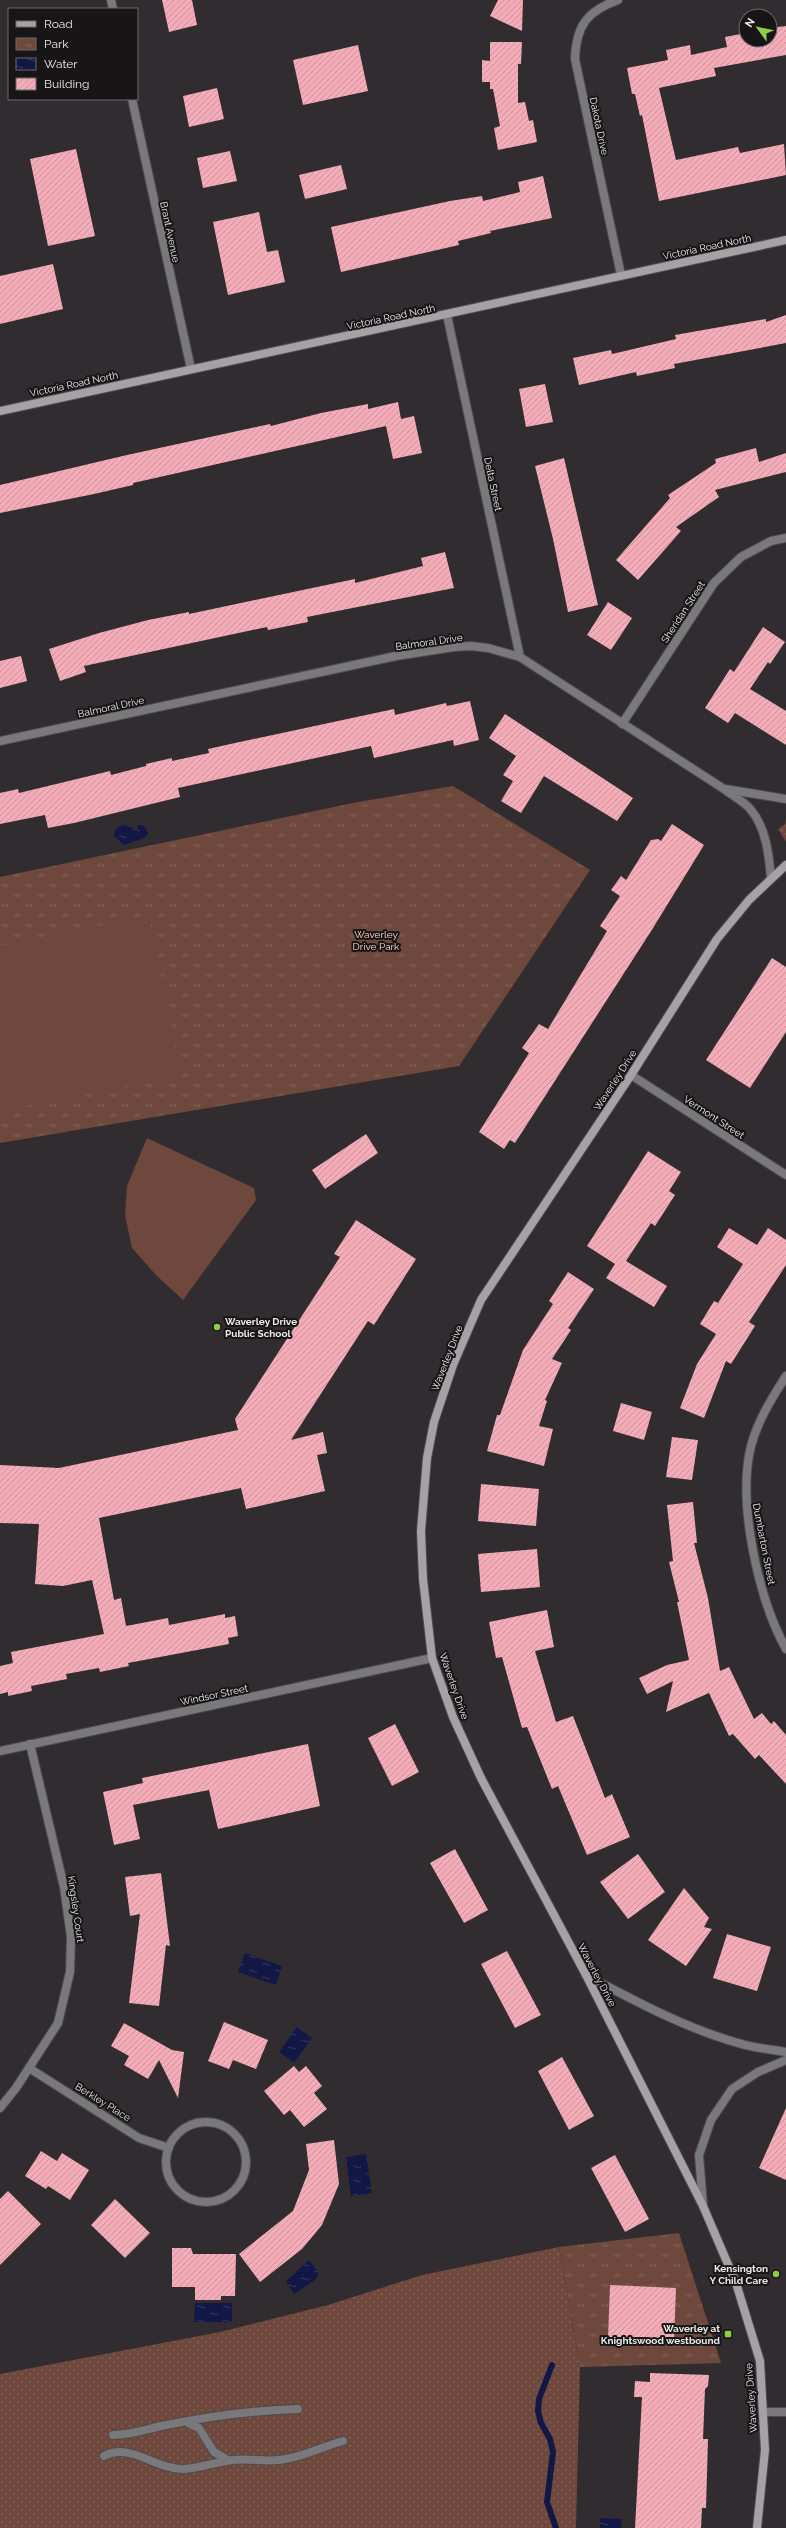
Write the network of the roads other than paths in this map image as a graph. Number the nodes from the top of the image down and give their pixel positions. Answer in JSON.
{"nodes":[{"id":1,"x":618,"y":0,"type":"edge"},
{"id":2,"x":132,"y":100,"type":"edge"},
{"id":3,"x":786,"y":240,"type":"edge"},
{"id":4,"x":621,"y":275,"type":"junction"},
{"id":5,"x":447,"y":315,"type":"junction"},
{"id":6,"x":191,"y":369,"type":"junction"},
{"id":7,"x":0,"y":411,"type":"edge"},
{"id":8,"x":786,"y":538,"type":"edge"},
{"id":9,"x":520,"y":657,"type":"junction"},
{"id":10,"x":622,"y":724,"type":"junction"},
{"id":11,"x":0,"y":742,"type":"edge"},
{"id":12,"x":724,"y":789,"type":"junction"},
{"id":13,"x":786,"y":799,"type":"edge"},
{"id":14,"x":786,"y":865,"type":"edge"},
{"id":15,"x":771,"y":878,"type":"junction"},
{"id":16,"x":631,"y":1075,"type":"junction"},
{"id":17,"x":786,"y":1175,"type":"edge"},
{"id":18,"x":786,"y":1376,"type":"edge"},
{"id":19,"x":786,"y":1649,"type":"edge"},
{"id":20,"x":432,"y":1658,"type":"junction"},
{"id":21,"x":30,"y":1744,"type":"junction"},
{"id":22,"x":0,"y":1751,"type":"edge"},
{"id":23,"x":586,"y":1976,"type":"junction"},
{"id":24,"x":786,"y":2052,"type":"edge"},
{"id":25,"x":786,"y":2060,"type":"edge"},
{"id":26,"x":29,"y":2068,"type":"junction"},
{"id":27,"x":0,"y":2108,"type":"edge"},
{"id":28,"x":169,"y":2148,"type":"junction"},
{"id":29,"x":703,"y":2206,"type":"junction"},
{"id":30,"x":298,"y":2409,"type":"dead end"},
{"id":31,"x":763,"y":2412,"type":"junction"},
{"id":32,"x":786,"y":2412,"type":"edge"},
{"id":33,"x":188,"y":2423,"type":"junction"},
{"id":34,"x":113,"y":2435,"type":"dead end"},
{"id":35,"x":343,"y":2441,"type":"dead end"},
{"id":36,"x":104,"y":2456,"type":"dead end"},
{"id":37,"x":228,"y":2460,"type":"junction"},
{"id":38,"x":757,"y":2528,"type":"edge"}],
"edges":[{"from":1,"to":4,"type":"street","name":"Dakota Drive"},
{"from":2,"to":6,"type":"street","name":"Brant Avenue"},
{"from":3,"to":4,"type":"street","name":"Victoria Road North"},
{"from":4,"to":5,"type":"street","name":"Victoria Road North"},
{"from":5,"to":6,"type":"street","name":"Victoria Road North"},
{"from":5,"to":9,"type":"street","name":"Delta Street"},
{"from":6,"to":7,"type":"street","name":"Victoria Road North"},
{"from":8,"to":10,"type":"street","name":"Sheridan Street"},
{"from":9,"to":10,"type":"street","name":"Balmoral Drive"},
{"from":9,"to":11,"type":"street","name":"Balmoral Drive"},
{"from":10,"to":12,"type":"street","name":"Balmoral Drive"},
{"from":12,"to":13,"type":"street"},
{"from":12,"to":15,"type":"street","name":"Balmoral Drive"},
{"from":14,"to":15,"type":"street","name":"Waverley Drive"},
{"from":15,"to":16,"type":"street","name":"Waverley Drive"},
{"from":16,"to":17,"type":"street","name":"Vermont Street"},
{"from":16,"to":20,"type":"street","name":"Waverley Drive"},
{"from":18,"to":19,"type":"street","name":"Dumbarton Street"},
{"from":20,"to":21,"type":"street","name":"Windsor Street"},
{"from":20,"to":23,"type":"street","name":"Waverley Drive"},
{"from":21,"to":22,"type":"street","name":"Windsor Street"},
{"from":21,"to":26,"type":"street","name":"Kingsley Court"},
{"from":23,"to":24,"type":"street"},
{"from":23,"to":29,"type":"street","name":"Waverley Drive"},
{"from":25,"to":29,"type":"street"},
{"from":26,"to":27,"type":"street","name":"Kingsley Court"},
{"from":26,"to":28,"type":"street","name":"Berkley Place"},
{"from":28,"to":28,"type":"street"},
{"from":29,"to":31,"type":"street","name":"Waverley Drive"},
{"from":30,"to":33,"type":"street"},
{"from":31,"to":32,"type":"street"},
{"from":31,"to":38,"type":"street","name":"Waverley Drive"},
{"from":33,"to":34,"type":"street"},
{"from":33,"to":37,"type":"street"},
{"from":35,"to":37,"type":"street"},
{"from":36,"to":37,"type":"street"}]}
